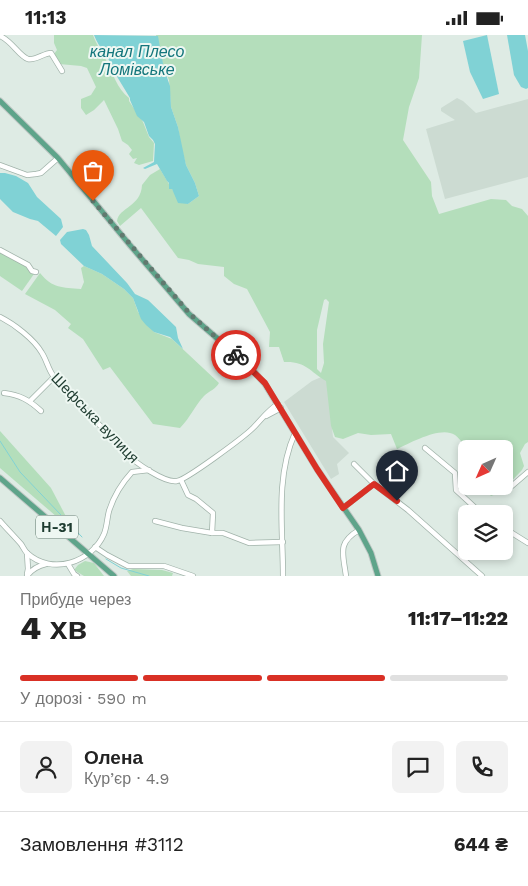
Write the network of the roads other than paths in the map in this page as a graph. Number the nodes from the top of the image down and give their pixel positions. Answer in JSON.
{"nodes":[{"id":1,"x":0,"y":36,"type":"edge"},
{"id":2,"x":62,"y":71,"type":"dead end"},
{"id":3,"x":0,"y":101,"type":"edge"},
{"id":4,"x":58,"y":158,"type":"junction"},
{"id":5,"x":0,"y":165,"type":"edge"},
{"id":6,"x":0,"y":250,"type":"edge"},
{"id":7,"x":36,"y":272,"type":"dead end"},
{"id":8,"x":0,"y":317,"type":"edge"},
{"id":9,"x":54,"y":377,"type":"junction"},
{"id":10,"x":4,"y":393,"type":"dead end"},
{"id":11,"x":30,"y":401,"type":"junction"},
{"id":12,"x":279,"y":406,"type":"junction"},
{"id":13,"x":41,"y":411,"type":"dead end"},
{"id":14,"x":295,"y":433,"type":"junction"},
{"id":15,"x":425,"y":448,"type":"dead end"},
{"id":16,"x":133,"y":460,"type":"junction"},
{"id":17,"x":354,"y":464,"type":"dead end"},
{"id":18,"x":149,"y":470,"type":"junction"},
{"id":19,"x":132,"y":472,"type":"junction"},
{"id":20,"x":528,"y":472,"type":"edge"},
{"id":21,"x":0,"y":478,"type":"edge"},
{"id":22,"x":181,"y":480,"type":"junction"},
{"id":23,"x":374,"y":484,"type":"junction"},
{"id":24,"x":513,"y":485,"type":"edge"},
{"id":25,"x":472,"y":505,"type":"edge"},
{"id":26,"x":343,"y":508,"type":"junction"},
{"id":27,"x":0,"y":521,"type":"edge"},
{"id":28,"x":154,"y":521,"type":"dead end"},
{"id":29,"x":359,"y":530,"type":"junction"},
{"id":30,"x":212,"y":533,"type":"junction"},
{"id":31,"x":513,"y":534,"type":"edge"},
{"id":32,"x":283,"y":542,"type":"junction"},
{"id":33,"x":528,"y":543,"type":"edge"},
{"id":34,"x":95,"y":547,"type":"junction"},
{"id":35,"x":27,"y":553,"type":"junction"},
{"id":36,"x":88,"y":553,"type":"junction"},
{"id":37,"x":47,"y":564,"type":"junction"},
{"id":38,"x":68,"y":564,"type":"junction"},
{"id":39,"x":26,"y":576,"type":"edge"},
{"id":40,"x":77,"y":576,"type":"edge"},
{"id":41,"x":114,"y":576,"type":"edge"},
{"id":42,"x":193,"y":576,"type":"edge"},
{"id":43,"x":283,"y":576,"type":"edge"},
{"id":44,"x":346,"y":576,"type":"edge"},
{"id":45,"x":378,"y":576,"type":"edge"},
{"id":46,"x":482,"y":576,"type":"edge"}],
"edges":[{"from":1,"to":2,"type":"street"},
{"from":3,"to":4,"type":"main road"},
{"from":4,"to":5,"type":"street"},
{"from":4,"to":12,"type":"main road"},
{"from":6,"to":7,"type":"street"},
{"from":8,"to":9,"type":"street","name":"Шефська вулиця"},
{"from":9,"to":11,"type":"street"},
{"from":9,"to":16,"type":"street","name":"Шефська вулиця"},
{"from":10,"to":11,"type":"street"},
{"from":11,"to":13,"type":"street"},
{"from":12,"to":14,"type":"main road"},
{"from":12,"to":22,"type":"street"},
{"from":14,"to":26,"type":"main road"},
{"from":14,"to":32,"type":"street"},
{"from":15,"to":25,"type":"street"},
{"from":16,"to":18,"type":"street","name":"Шефська вулиця"},
{"from":16,"to":19,"type":"street"},
{"from":17,"to":23,"type":"street"},
{"from":18,"to":19,"type":"street"},
{"from":18,"to":22,"type":"street","name":"Шефська вулиця"},
{"from":19,"to":34,"type":"street"},
{"from":20,"to":24,"type":"street"},
{"from":21,"to":36,"type":"main road","number":"Н-31"},
{"from":22,"to":30,"type":"street"},
{"from":23,"to":26,"type":"street"},
{"from":23,"to":46,"type":"street"},
{"from":26,"to":29,"type":"main road"},
{"from":27,"to":35,"type":"street"},
{"from":28,"to":30,"type":"street"},
{"from":29,"to":44,"type":"street"},
{"from":29,"to":45,"type":"main road"},
{"from":30,"to":32,"type":"street"},
{"from":31,"to":33,"type":"street"},
{"from":32,"to":43,"type":"street"},
{"from":34,"to":36,"type":"street"},
{"from":34,"to":42,"type":"street"},
{"from":35,"to":37,"type":"street"},
{"from":35,"to":39,"type":"street"},
{"from":36,"to":38,"type":"street"},
{"from":36,"to":41,"type":"main road","number":"Н-31"},
{"from":37,"to":38,"type":"street"},
{"from":37,"to":39,"type":"street"},
{"from":38,"to":40,"type":"street"}]}
